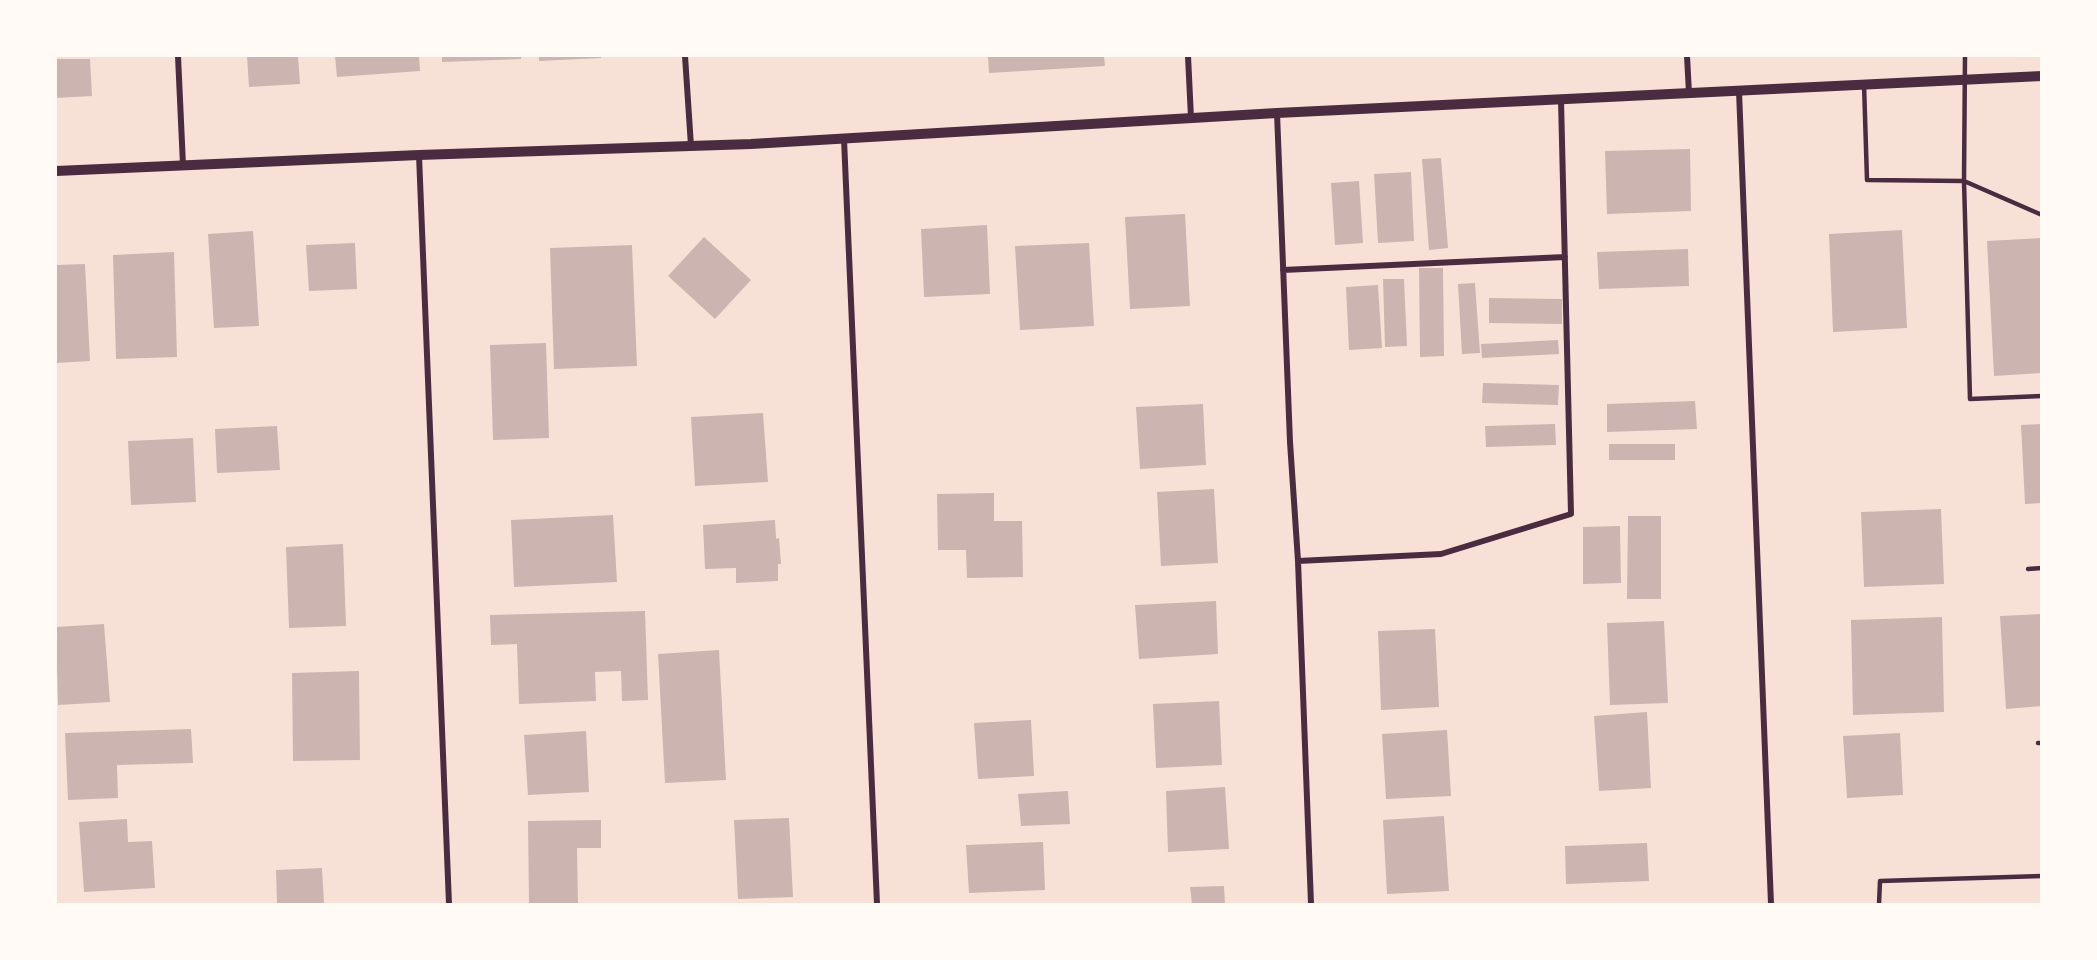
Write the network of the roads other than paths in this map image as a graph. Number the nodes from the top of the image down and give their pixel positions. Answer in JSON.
{"nodes":[{"id":1,"x":178,"y":56,"type":"edge"},
{"id":2,"x":685,"y":56,"type":"edge"},
{"id":3,"x":1188,"y":56,"type":"edge"},
{"id":4,"x":1687,"y":56,"type":"edge"},
{"id":5,"x":1965,"y":56,"type":"edge"},
{"id":6,"x":2042,"y":76,"type":"edge"},
{"id":7,"x":1966,"y":80,"type":"junction"},
{"id":8,"x":1864,"y":84,"type":"junction"},
{"id":9,"x":1739,"y":91,"type":"junction"},
{"id":10,"x":1689,"y":93,"type":"junction"},
{"id":11,"x":1561,"y":100,"type":"junction"},
{"id":12,"x":1277,"y":113,"type":"junction"},
{"id":13,"x":1191,"y":118,"type":"junction"},
{"id":14,"x":844,"y":139,"type":"junction"},
{"id":15,"x":691,"y":146,"type":"junction"},
{"id":16,"x":419,"y":154,"type":"junction"},
{"id":17,"x":183,"y":165,"type":"junction"},
{"id":18,"x":56,"y":171,"type":"edge"},
{"id":19,"x":1964,"y":181,"type":"junction"},
{"id":20,"x":2042,"y":215,"type":"edge"},
{"id":21,"x":1565,"y":257,"type":"junction"},
{"id":22,"x":1283,"y":270,"type":"junction"},
{"id":23,"x":2042,"y":396,"type":"edge"},
{"id":24,"x":1298,"y":561,"type":"junction"},
{"id":25,"x":2042,"y":568,"type":"edge"},
{"id":26,"x":2028,"y":569,"type":"dead end"},
{"id":27,"x":2042,"y":876,"type":"edge"},
{"id":28,"x":449,"y":904,"type":"edge"},
{"id":29,"x":877,"y":904,"type":"edge"},
{"id":30,"x":1311,"y":904,"type":"edge"},
{"id":31,"x":1771,"y":904,"type":"edge"},
{"id":32,"x":1879,"y":904,"type":"edge"}],
"edges":[{"from":1,"to":17,"type":"street"},
{"from":2,"to":15,"type":"street"},
{"from":3,"to":13,"type":"street"},
{"from":4,"to":10,"type":"street"},
{"from":5,"to":7,"type":"lane"},
{"from":6,"to":7,"type":"street"},
{"from":7,"to":8,"type":"street"},
{"from":7,"to":19,"type":"lane"},
{"from":8,"to":9,"type":"street"},
{"from":8,"to":19,"type":"lane"},
{"from":9,"to":10,"type":"street"},
{"from":9,"to":31,"type":"street"},
{"from":10,"to":11,"type":"street"},
{"from":11,"to":12,"type":"street"},
{"from":11,"to":21,"type":"street"},
{"from":12,"to":13,"type":"street"},
{"from":12,"to":22,"type":"street"},
{"from":13,"to":14,"type":"street"},
{"from":14,"to":15,"type":"street"},
{"from":14,"to":29,"type":"street"},
{"from":15,"to":16,"type":"street"},
{"from":16,"to":17,"type":"street"},
{"from":16,"to":28,"type":"street"},
{"from":17,"to":18,"type":"street"},
{"from":19,"to":20,"type":"lane"},
{"from":19,"to":23,"type":"lane"},
{"from":21,"to":22,"type":"street"},
{"from":21,"to":24,"type":"street"},
{"from":22,"to":24,"type":"street"},
{"from":24,"to":30,"type":"street"},
{"from":25,"to":26,"type":"lane"},
{"from":27,"to":32,"type":"lane"}]}
